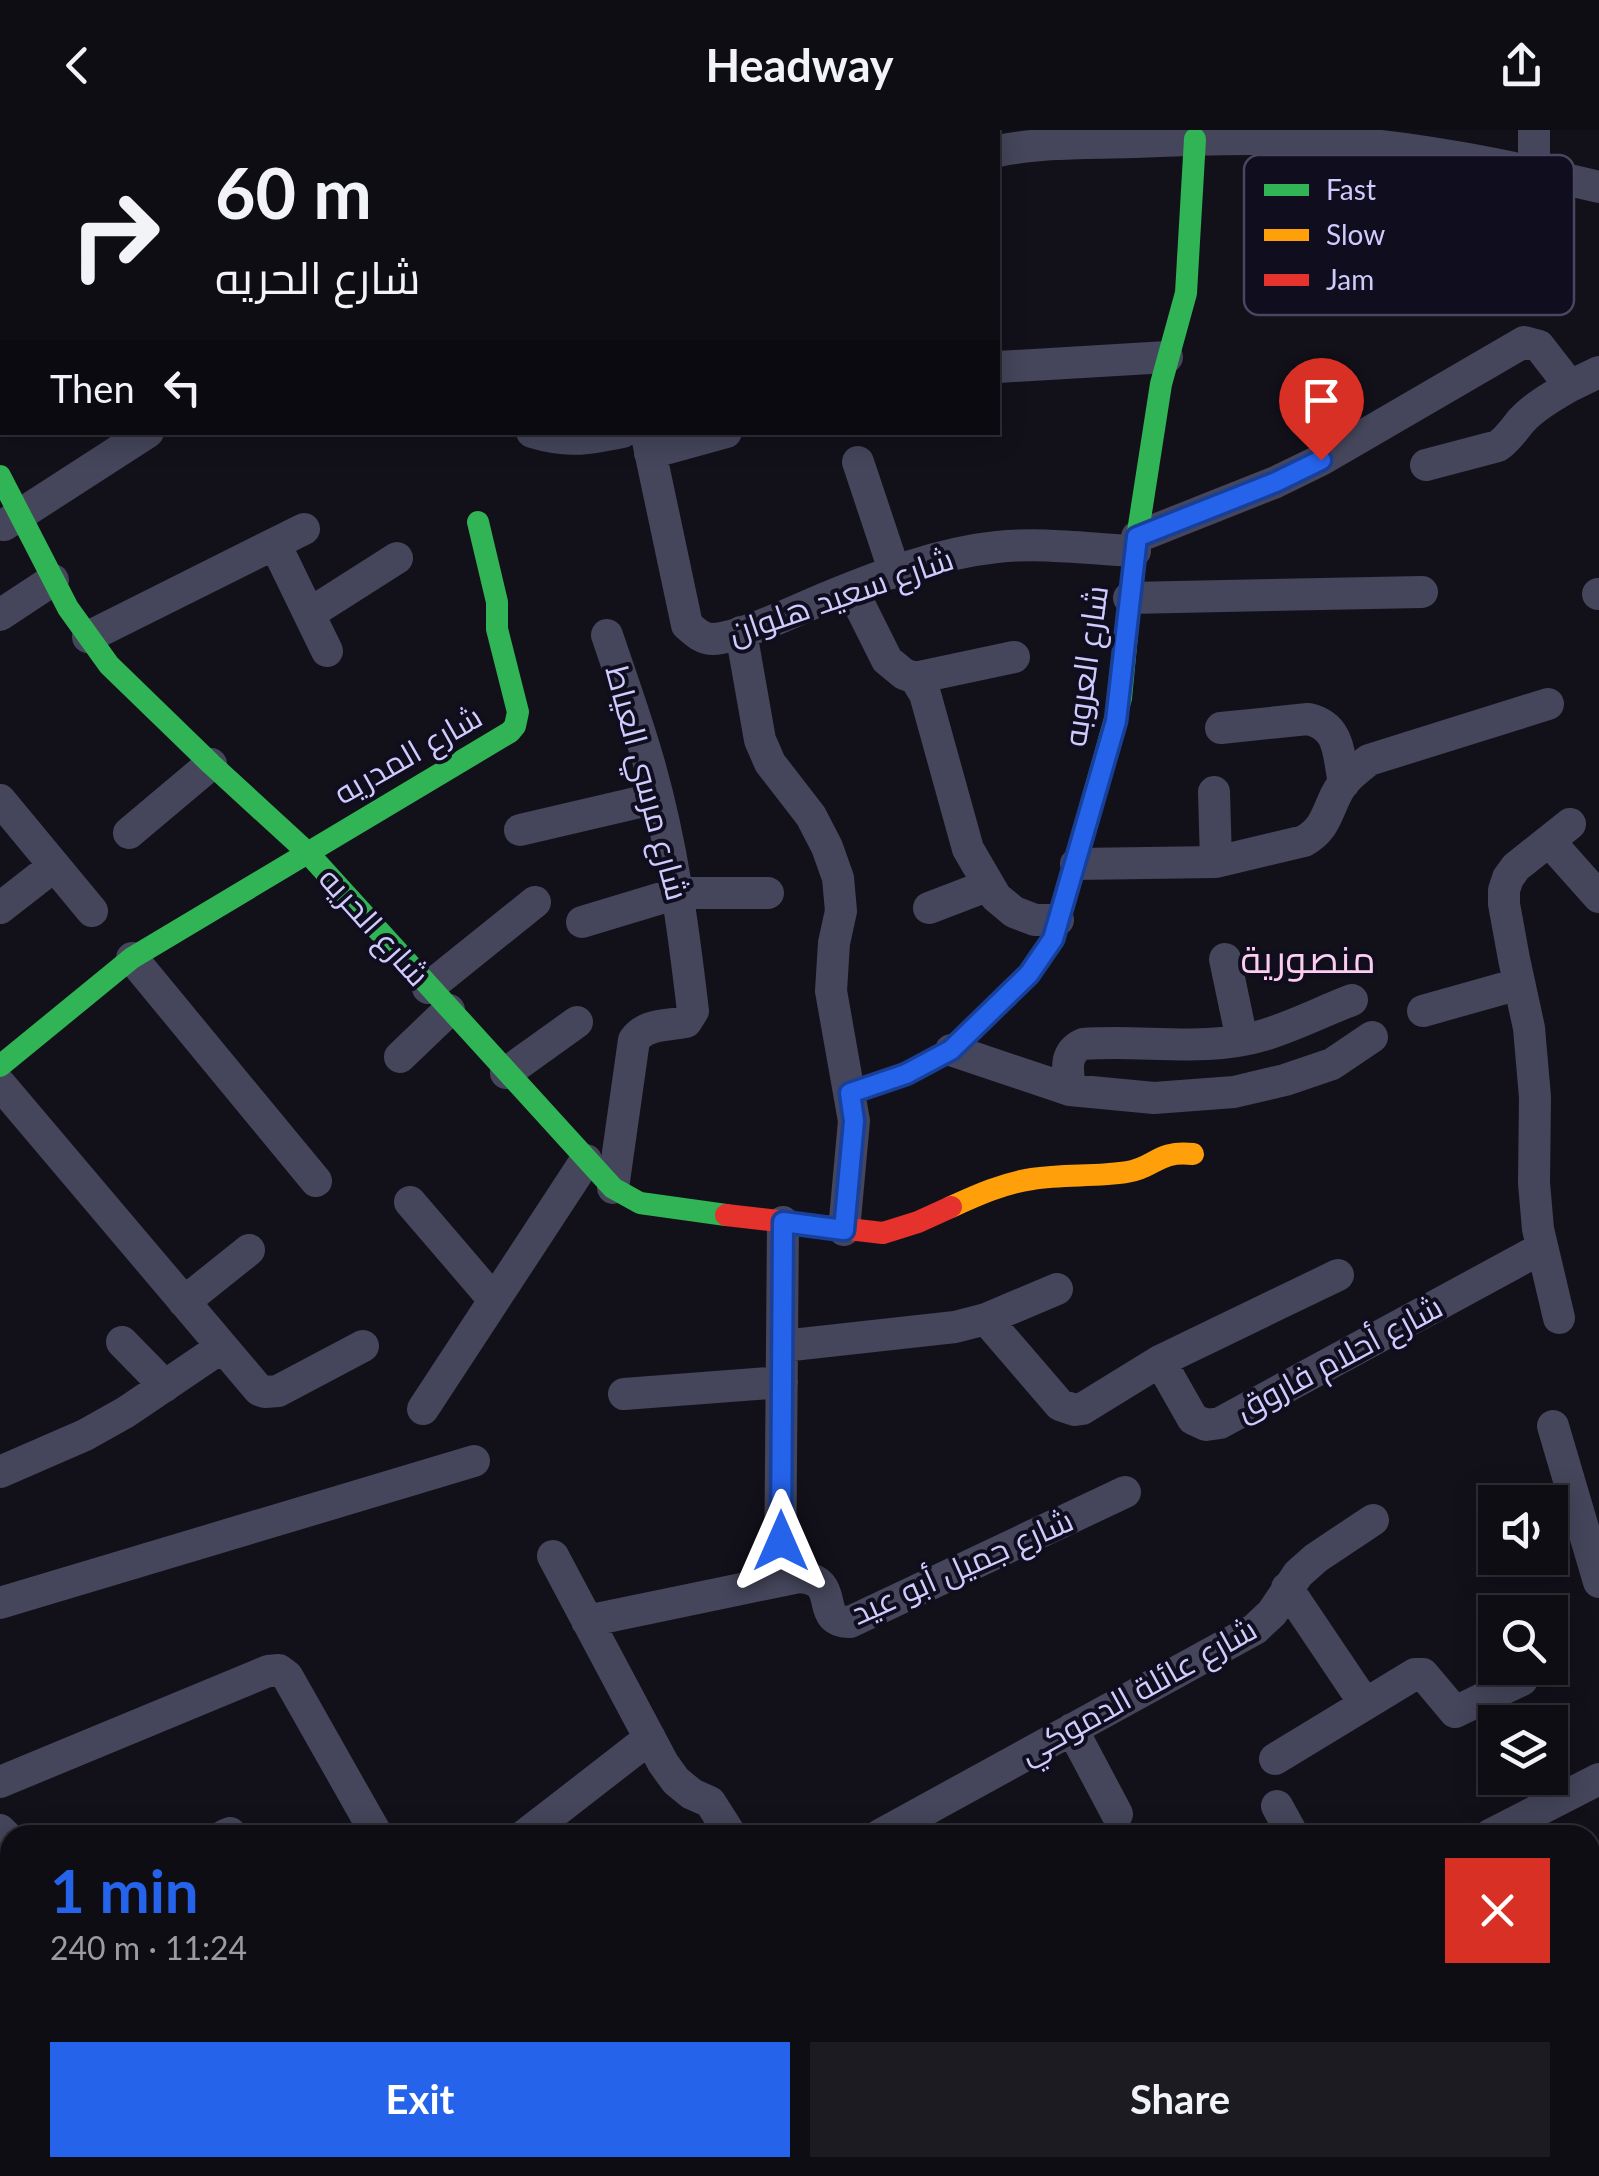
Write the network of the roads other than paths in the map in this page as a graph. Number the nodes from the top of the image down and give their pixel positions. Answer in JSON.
{"nodes":[{"id":1,"x":1276,"y":134,"type":"edge"},
{"id":2,"x":1121,"y":136,"type":"edge"},
{"id":3,"x":1075,"y":137,"type":"edge"},
{"id":4,"x":1366,"y":138,"type":"edge"},
{"id":5,"x":1195,"y":140,"type":"junction"},
{"id":6,"x":1331,"y":142,"type":"junction"},
{"id":7,"x":1002,"y":144,"type":"edge"},
{"id":8,"x":1331,"y":155,"type":"edge"},
{"id":9,"x":1450,"y":155,"type":"edge"},
{"id":10,"x":1574,"y":181,"type":"edge"},
{"id":11,"x":1599,"y":187,"type":"edge"},
{"id":12,"x":1167,"y":357,"type":"junction"},
{"id":13,"x":1000,"y":367,"type":"edge"},
{"id":14,"x":1585,"y":379,"type":"edge"},
{"id":15,"x":143,"y":435,"type":"edge"},
{"id":16,"x":542,"y":435,"type":"edge"},
{"id":17,"x":606,"y":435,"type":"edge"},
{"id":18,"x":705,"y":435,"type":"edge"},
{"id":19,"x":648,"y":443,"type":"edge"},
{"id":20,"x":858,"y":462,"type":"dead end"},
{"id":21,"x":1426,"y":465,"type":"dead end"},
{"id":22,"x":0,"y":476,"type":"edge"},
{"id":23,"x":10,"y":520,"type":"edge"},
{"id":24,"x":478,"y":522,"type":"dead end"},
{"id":25,"x":1136,"y":544,"type":"junction"},
{"id":26,"x":397,"y":558,"type":"dead end"},
{"id":27,"x":894,"y":572,"type":"junction"},
{"id":28,"x":53,"y":580,"type":"junction"},
{"id":29,"x":851,"y":588,"type":"junction"},
{"id":30,"x":1422,"y":592,"type":"dead end"},
{"id":31,"x":1129,"y":598,"type":"junction"},
{"id":32,"x":309,"y":614,"type":"junction"},
{"id":33,"x":0,"y":616,"type":"edge"},
{"id":34,"x":742,"y":632,"type":"junction"},
{"id":35,"x":607,"y":635,"type":"dead end"},
{"id":36,"x":88,"y":637,"type":"junction"},
{"id":37,"x":327,"y":651,"type":"dead end"},
{"id":38,"x":1014,"y":657,"type":"dead end"},
{"id":39,"x":915,"y":678,"type":"junction"},
{"id":40,"x":1548,"y":704,"type":"dead end"},
{"id":41,"x":1222,"y":728,"type":"dead end"},
{"id":42,"x":211,"y":764,"type":"junction"},
{"id":43,"x":1344,"y":783,"type":"junction"},
{"id":44,"x":1214,"y":792,"type":"dead end"},
{"id":45,"x":657,"y":798,"type":"junction"},
{"id":46,"x":4,"y":812,"type":"edge"},
{"id":47,"x":520,"y":830,"type":"dead end"},
{"id":48,"x":129,"y":832,"type":"dead end"},
{"id":49,"x":306,"y":852,"type":"junction"},
{"id":50,"x":1216,"y":862,"type":"junction"},
{"id":51,"x":1076,"y":864,"type":"junction"},
{"id":52,"x":54,"y":866,"type":"junction"},
{"id":53,"x":989,"y":885,"type":"junction"},
{"id":54,"x":678,"y":893,"type":"junction"},
{"id":55,"x":768,"y":894,"type":"dead end"},
{"id":56,"x":1599,"y":897,"type":"edge"},
{"id":57,"x":535,"y":902,"type":"dead end"},
{"id":58,"x":0,"y":908,"type":"edge"},
{"id":59,"x":928,"y":908,"type":"dead end"},
{"id":60,"x":92,"y":912,"type":"dead end"},
{"id":61,"x":1058,"y":920,"type":"junction"},
{"id":62,"x":582,"y":922,"type":"dead end"},
{"id":63,"x":132,"y":958,"type":"junction"},
{"id":64,"x":1225,"y":960,"type":"dead end"},
{"id":65,"x":1519,"y":984,"type":"junction"},
{"id":66,"x":439,"y":999,"type":"junction"},
{"id":67,"x":1352,"y":1000,"type":"dead end"},
{"id":68,"x":1423,"y":1011,"type":"dead end"},
{"id":69,"x":576,"y":1022,"type":"dead end"},
{"id":70,"x":1372,"y":1037,"type":"dead end"},
{"id":71,"x":1242,"y":1040,"type":"junction"},
{"id":72,"x":951,"y":1050,"type":"junction"},
{"id":73,"x":400,"y":1058,"type":"dead end"},
{"id":74,"x":0,"y":1066,"type":"edge"},
{"id":75,"x":506,"y":1073,"type":"junction"},
{"id":76,"x":0,"y":1084,"type":"edge"},
{"id":77,"x":1070,"y":1090,"type":"junction"},
{"id":78,"x":850,"y":1093,"type":"junction"},
{"id":79,"x":1193,"y":1154,"type":"dead end"},
{"id":80,"x":586,"y":1160,"type":"junction"},
{"id":81,"x":316,"y":1181,"type":"dead end"},
{"id":82,"x":613,"y":1188,"type":"junction"},
{"id":83,"x":410,"y":1202,"type":"dead end"},
{"id":84,"x":783,"y":1222,"type":"junction"},
{"id":85,"x":844,"y":1230,"type":"junction"},
{"id":86,"x":1542,"y":1248,"type":"junction"},
{"id":87,"x":249,"y":1250,"type":"dead end"},
{"id":88,"x":1338,"y":1274,"type":"dead end"},
{"id":89,"x":1057,"y":1289,"type":"dead end"},
{"id":90,"x":494,"y":1300,"type":"junction"},
{"id":91,"x":184,"y":1302,"type":"junction"},
{"id":92,"x":1559,"y":1318,"type":"dead end"},
{"id":93,"x":986,"y":1320,"type":"junction"},
{"id":94,"x":122,"y":1342,"type":"dead end"},
{"id":95,"x":363,"y":1346,"type":"dead end"},
{"id":96,"x":782,"y":1346,"type":"junction"},
{"id":97,"x":222,"y":1347,"type":"junction"},
{"id":98,"x":1160,"y":1361,"type":"junction"},
{"id":99,"x":782,"y":1382,"type":"junction"},
{"id":100,"x":164,"y":1386,"type":"junction"},
{"id":101,"x":624,"y":1394,"type":"dead end"},
{"id":102,"x":423,"y":1408,"type":"dead end"},
{"id":103,"x":1553,"y":1426,"type":"dead end"},
{"id":104,"x":474,"y":1461,"type":"dead end"},
{"id":105,"x":0,"y":1472,"type":"edge"},
{"id":106,"x":1125,"y":1492,"type":"dead end"},
{"id":107,"x":1374,"y":1520,"type":"dead end"},
{"id":108,"x":553,"y":1556,"type":"dead end"},
{"id":109,"x":780,"y":1581,"type":"junction"},
{"id":110,"x":1599,"y":1582,"type":"edge"},
{"id":111,"x":1287,"y":1588,"type":"junction"},
{"id":112,"x":0,"y":1603,"type":"edge"},
{"id":113,"x":587,"y":1620,"type":"junction"},
{"id":114,"x":1512,"y":1685,"type":"edge"},
{"id":115,"x":1365,"y":1704,"type":"junction"},
{"id":116,"x":1072,"y":1730,"type":"junction"},
{"id":117,"x":650,"y":1738,"type":"junction"},
{"id":118,"x":1275,"y":1759,"type":"dead end"},
{"id":119,"x":1599,"y":1779,"type":"edge"},
{"id":120,"x":0,"y":1782,"type":"edge"},
{"id":121,"x":1276,"y":1806,"type":"dead end"},
{"id":122,"x":1117,"y":1814,"type":"dead end"},
{"id":123,"x":372,"y":1825,"type":"edge"},
{"id":124,"x":538,"y":1825,"type":"edge"},
{"id":125,"x":725,"y":1825,"type":"edge"},
{"id":126,"x":920,"y":1825,"type":"edge"},
{"id":127,"x":1287,"y":1825,"type":"edge"},
{"id":128,"x":1509,"y":1825,"type":"edge"}],
"edges":[{"from":1,"to":5,"type":"street"},
{"from":1,"to":6,"type":"street"},
{"from":2,"to":3,"type":"street"},
{"from":2,"to":5,"type":"street"},
{"from":3,"to":7,"type":"street"},
{"from":4,"to":6,"type":"street"},
{"from":4,"to":9,"type":"street"},
{"from":5,"to":12,"type":"street","name":"شارع العروبه"},
{"from":6,"to":8,"type":"street"},
{"from":10,"to":11,"type":"street"},
{"from":12,"to":13,"type":"street"},
{"from":12,"to":25,"type":"street","name":"شارع العروبه"},
{"from":14,"to":21,"type":"street"},
{"from":14,"to":25,"type":"street"},
{"from":15,"to":23,"type":"street"},
{"from":16,"to":17,"type":"street"},
{"from":18,"to":19,"type":"street"},
{"from":19,"to":34,"type":"street","name":"شارع سعيد هلوان"},
{"from":20,"to":27,"type":"street"},
{"from":22,"to":23,"type":"street","name":"شارع الحريه"},
{"from":23,"to":28,"type":"street","name":"شارع الحريه"},
{"from":24,"to":49,"type":"street","name":"شارع المدريه"},
{"from":25,"to":27,"type":"street","name":"شارع سعيد هلوان"},
{"from":25,"to":31,"type":"street","name":"شارع العروبه"},
{"from":26,"to":32,"type":"street"},
{"from":27,"to":29,"type":"street","name":"شارع سعيد هلوان"},
{"from":28,"to":33,"type":"street"},
{"from":28,"to":36,"type":"street","name":"شارع الحريه"},
{"from":29,"to":34,"type":"street","name":"شارع سعيد هلوان"},
{"from":29,"to":39,"type":"street"},
{"from":30,"to":31,"type":"street"},
{"from":31,"to":51,"type":"street","name":"شارع العروبه"},
{"from":32,"to":36,"type":"street"},
{"from":32,"to":37,"type":"street"},
{"from":34,"to":78,"type":"street"},
{"from":35,"to":45,"type":"street","name":"شارع مرسي العياط"},
{"from":36,"to":42,"type":"street","name":"شارع الحريه"},
{"from":38,"to":39,"type":"street"},
{"from":39,"to":53,"type":"street"},
{"from":40,"to":43,"type":"street"},
{"from":41,"to":43,"type":"street"},
{"from":42,"to":48,"type":"street"},
{"from":42,"to":49,"type":"street","name":"شارع الحريه"},
{"from":43,"to":50,"type":"street"},
{"from":44,"to":50,"type":"street"},
{"from":45,"to":47,"type":"street"},
{"from":45,"to":54,"type":"street","name":"شارع مرسي العياط"},
{"from":46,"to":52,"type":"street"},
{"from":49,"to":63,"type":"street"},
{"from":49,"to":66,"type":"street","name":"شارع الحريه"},
{"from":50,"to":51,"type":"street"},
{"from":51,"to":61,"type":"street","name":"شارع العروبه"},
{"from":52,"to":58,"type":"street"},
{"from":52,"to":60,"type":"street"},
{"from":53,"to":59,"type":"street"},
{"from":53,"to":61,"type":"street"},
{"from":54,"to":55,"type":"street"},
{"from":54,"to":62,"type":"street"},
{"from":54,"to":82,"type":"street","name":"شارع مرسي العياط"},
{"from":56,"to":65,"type":"street"},
{"from":57,"to":66,"type":"street"},
{"from":61,"to":72,"type":"street","name":"شارع العروبه"},
{"from":63,"to":74,"type":"street"},
{"from":63,"to":81,"type":"street"},
{"from":64,"to":71,"type":"street"},
{"from":65,"to":68,"type":"street"},
{"from":65,"to":86,"type":"street"},
{"from":66,"to":73,"type":"street"},
{"from":66,"to":75,"type":"street","name":"شارع الحريه"},
{"from":67,"to":71,"type":"street"},
{"from":69,"to":75,"type":"street"},
{"from":70,"to":77,"type":"street"},
{"from":71,"to":77,"type":"street"},
{"from":72,"to":77,"type":"street"},
{"from":72,"to":78,"type":"street","name":"شارع العروبه"},
{"from":75,"to":80,"type":"street","name":"شارع الحريه"},
{"from":76,"to":91,"type":"street"},
{"from":78,"to":85,"type":"street"},
{"from":79,"to":85,"type":"street","name":"شارع الحريه"},
{"from":80,"to":82,"type":"street","name":"شارع الحريه"},
{"from":80,"to":90,"type":"street"},
{"from":82,"to":84,"type":"street","name":"شارع الحريه"},
{"from":83,"to":90,"type":"street"},
{"from":84,"to":85,"type":"street","name":"شارع الحريه"},
{"from":84,"to":96,"type":"street"},
{"from":86,"to":92,"type":"street"},
{"from":86,"to":98,"type":"street","name":"شارع أحلام فاروق"},
{"from":87,"to":91,"type":"street"},
{"from":88,"to":98,"type":"street"},
{"from":89,"to":93,"type":"street"},
{"from":90,"to":102,"type":"street"},
{"from":91,"to":97,"type":"street"},
{"from":93,"to":96,"type":"street"},
{"from":93,"to":98,"type":"street"},
{"from":94,"to":100,"type":"street"},
{"from":95,"to":97,"type":"street"},
{"from":96,"to":99,"type":"street"},
{"from":97,"to":100,"type":"street"},
{"from":99,"to":101,"type":"street"},
{"from":99,"to":109,"type":"street"},
{"from":100,"to":105,"type":"street"},
{"from":103,"to":110,"type":"street"},
{"from":104,"to":112,"type":"street"},
{"from":106,"to":109,"type":"street","name":"شارع جميل أبو عيد"},
{"from":107,"to":111,"type":"street","name":"شارع عائلة الدموكي"},
{"from":108,"to":113,"type":"street"},
{"from":109,"to":113,"type":"street","name":"شارع جميل أبو عيد"},
{"from":111,"to":115,"type":"street"},
{"from":111,"to":116,"type":"street","name":"شارع عائلة الدموكي"},
{"from":113,"to":117,"type":"street"},
{"from":114,"to":115,"type":"street"},
{"from":115,"to":118,"type":"street"},
{"from":116,"to":122,"type":"street"},
{"from":116,"to":126,"type":"street","name":"شارع عائلة الدموكي"},
{"from":117,"to":124,"type":"street"},
{"from":117,"to":125,"type":"street"},
{"from":119,"to":128,"type":"street"},
{"from":120,"to":123,"type":"street"},
{"from":121,"to":127,"type":"street"}]}
